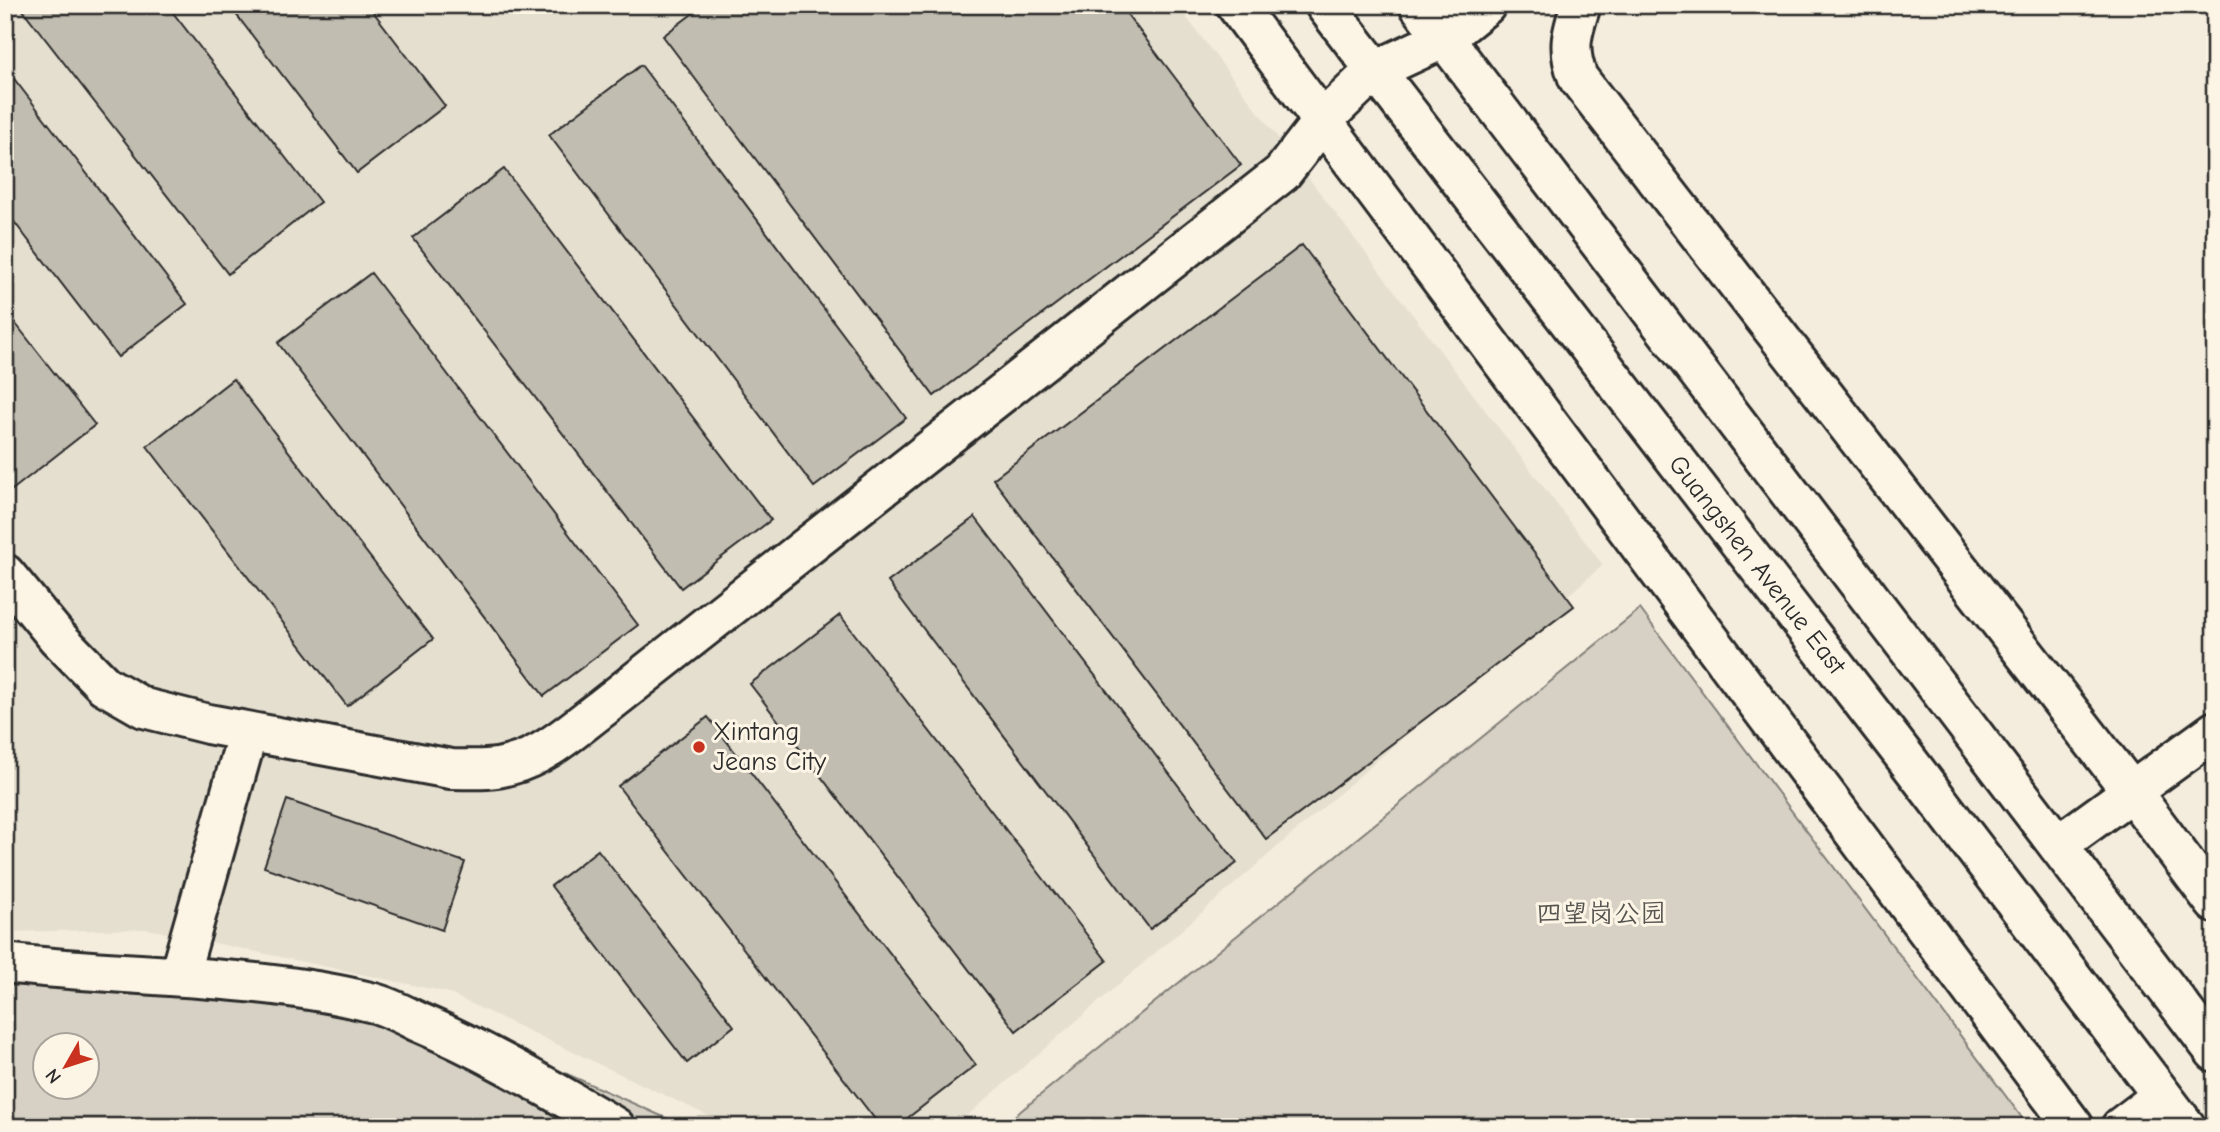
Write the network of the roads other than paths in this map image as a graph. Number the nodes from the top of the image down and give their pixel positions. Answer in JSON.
{"nodes":[{"id":1,"x":1236,"y":5,"type":"edge"},
{"id":2,"x":1325,"y":5,"type":"edge"},
{"id":3,"x":1486,"y":5,"type":"edge"},
{"id":4,"x":1581,"y":5,"type":"edge"},
{"id":5,"x":1422,"y":6,"type":"edge"},
{"id":6,"x":1444,"y":38,"type":"junction"},
{"id":7,"x":1374,"y":71,"type":"junction"},
{"id":8,"x":1323,"y":120,"type":"junction"},
{"id":9,"x":5,"y":574,"type":"edge"},
{"id":10,"x":2215,"y":731,"type":"edge"},
{"id":11,"x":248,"y":732,"type":"junction"},
{"id":12,"x":2132,"y":792,"type":"junction"},
{"id":13,"x":2058,"y":845,"type":"junction"},
{"id":14,"x":2215,"y":903,"type":"edge"},
{"id":15,"x":5,"y":963,"type":"edge"},
{"id":16,"x":179,"y":976,"type":"junction"},
{"id":17,"x":2215,"y":1052,"type":"edge"},
{"id":18,"x":2162,"y":1096,"type":"junction"},
{"id":19,"x":615,"y":1127,"type":"edge"},
{"id":20,"x":2074,"y":1127,"type":"edge"},
{"id":21,"x":2121,"y":1127,"type":"edge"},
{"id":22,"x":2186,"y":1127,"type":"edge"}],
"edges":[{"from":1,"to":8,"type":"main road"},
{"from":2,"to":7,"type":"main road","name":"Guangshen Avenue East"},
{"from":3,"to":6,"type":"main road"},
{"from":4,"to":12,"type":"main road"},
{"from":5,"to":6,"type":"main road"},
{"from":5,"to":7,"type":"main road"},
{"from":6,"to":7,"type":"main road"},
{"from":6,"to":13,"type":"main road"},
{"from":7,"to":8,"type":"main road"},
{"from":7,"to":18,"type":"main road","name":"Guangshen Avenue East"},
{"from":8,"to":11,"type":"main road"},
{"from":8,"to":20,"type":"main road"},
{"from":9,"to":11,"type":"main road"},
{"from":10,"to":12,"type":"main road"},
{"from":11,"to":16,"type":"main road"},
{"from":12,"to":13,"type":"main road"},
{"from":12,"to":14,"type":"main road"},
{"from":13,"to":17,"type":"main road"},
{"from":15,"to":16,"type":"main road"},
{"from":16,"to":19,"type":"main road"},
{"from":18,"to":21,"type":"main road"},
{"from":18,"to":22,"type":"main road","name":"Guangshen Avenue East"}]}
